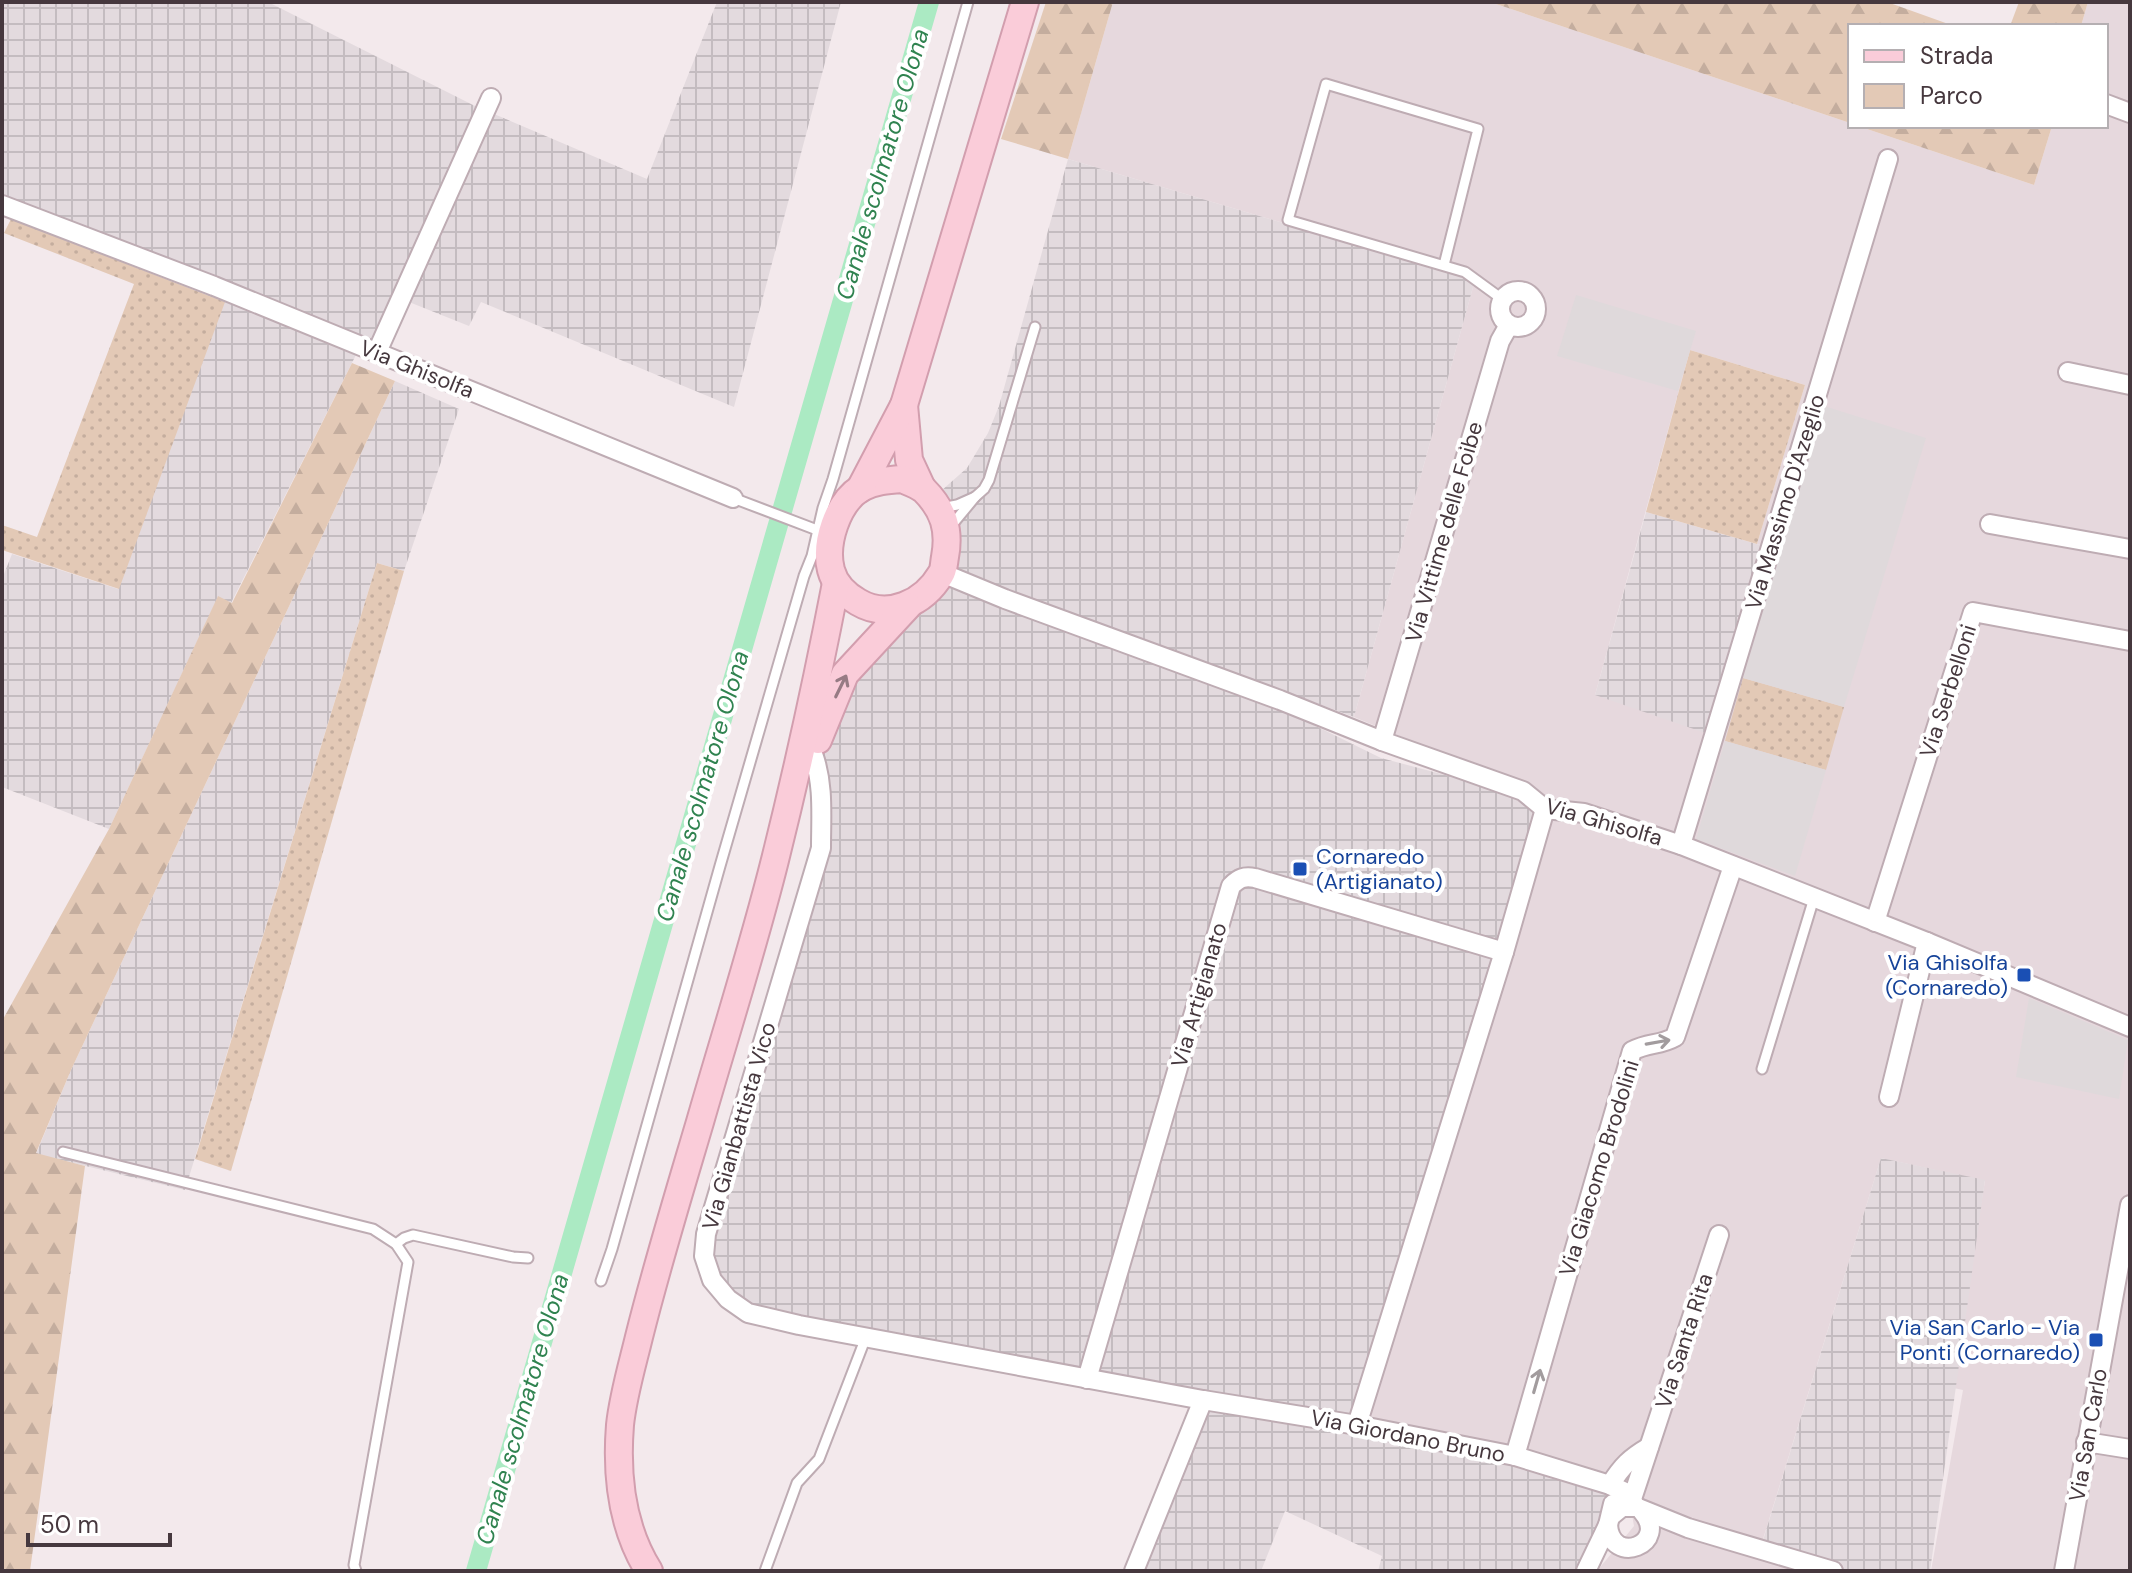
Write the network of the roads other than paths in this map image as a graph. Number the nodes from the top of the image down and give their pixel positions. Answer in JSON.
{"nodes":[{"id":1,"x":968,"y":2,"type":"edge"},
{"id":2,"x":1025,"y":2,"type":"edge"},
{"id":3,"x":491,"y":98,"type":"dead end"},
{"id":4,"x":2108,"y":105,"type":"edge"},
{"id":5,"x":2130,"y":113,"type":"edge"},
{"id":6,"x":1888,"y":159,"type":"dead end"},
{"id":7,"x":2,"y":205,"type":"edge"},
{"id":8,"x":1444,"y":265,"type":"junction"},
{"id":9,"x":1502,"y":299,"type":"junction"},
{"id":10,"x":1509,"y":325,"type":"junction"},
{"id":11,"x":1035,"y":327,"type":"dead end"},
{"id":12,"x":377,"y":352,"type":"junction"},
{"id":13,"x":2068,"y":372,"type":"dead end"},
{"id":14,"x":2130,"y":385,"type":"edge"},
{"id":15,"x":904,"y":405,"type":"junction"},
{"id":16,"x":860,"y":489,"type":"junction"},
{"id":17,"x":975,"y":497,"type":"junction"},
{"id":18,"x":733,"y":498,"type":"joint"},
{"id":19,"x":935,"y":509,"type":"junction"},
{"id":20,"x":1990,"y":524,"type":"dead end"},
{"id":21,"x":826,"y":533,"type":"junction"},
{"id":22,"x":2130,"y":549,"type":"edge"},
{"id":23,"x":942,"y":573,"type":"junction"},
{"id":24,"x":836,"y":583,"type":"junction"},
{"id":25,"x":908,"y":606,"type":"junction"},
{"id":26,"x":2130,"y":641,"type":"edge"},
{"id":27,"x":1382,"y":741,"type":"junction"},
{"id":28,"x":813,"y":754,"type":"junction"},
{"id":29,"x":1545,"y":809,"type":"junction"},
{"id":30,"x":1681,"y":845,"type":"junction"},
{"id":31,"x":774,"y":864,"type":"junction"},
{"id":32,"x":1733,"y":866,"type":"junction"},
{"id":33,"x":1814,"y":898,"type":"junction"},
{"id":34,"x":1875,"y":922,"type":"junction"},
{"id":35,"x":1927,"y":942,"type":"junction"},
{"id":36,"x":1504,"y":952,"type":"junction"},
{"id":37,"x":2130,"y":1027,"type":"edge"},
{"id":38,"x":1762,"y":1069,"type":"dead end"},
{"id":39,"x":1889,"y":1097,"type":"dead end"},
{"id":40,"x":63,"y":1152,"type":"dead end"},
{"id":41,"x":2130,"y":1205,"type":"edge"},
{"id":42,"x":1719,"y":1235,"type":"dead end"},
{"id":43,"x":396,"y":1244,"type":"junction"},
{"id":44,"x":528,"y":1258,"type":"dead end"},
{"id":45,"x":601,"y":1281,"type":"dead end"},
{"id":46,"x":866,"y":1337,"type":"junction"},
{"id":47,"x":1087,"y":1379,"type":"junction"},
{"id":48,"x":1203,"y":1400,"type":"junction"},
{"id":49,"x":1357,"y":1425,"type":"junction"},
{"id":50,"x":2086,"y":1442,"type":"junction"},
{"id":51,"x":1649,"y":1447,"type":"junction"},
{"id":52,"x":2130,"y":1449,"type":"edge"},
{"id":53,"x":1515,"y":1456,"type":"junction"},
{"id":54,"x":1610,"y":1485,"type":"junction"},
{"id":55,"x":1637,"y":1506,"type":"junction"},
{"id":56,"x":1610,"y":1520,"type":"junction"},
{"id":57,"x":1688,"y":1528,"type":"junction"},
{"id":58,"x":1649,"y":1535,"type":"junction"},
{"id":59,"x":1619,"y":1545,"type":"junction"},
{"id":60,"x":642,"y":1566,"type":"edge"},
{"id":61,"x":356,"y":1571,"type":"edge"},
{"id":62,"x":765,"y":1571,"type":"edge"},
{"id":63,"x":1134,"y":1571,"type":"edge"},
{"id":64,"x":1588,"y":1571,"type":"edge"},
{"id":65,"x":1833,"y":1571,"type":"edge"},
{"id":66,"x":2064,"y":1571,"type":"edge"}],
"edges":[{"from":1,"to":21,"type":"lane"},
{"from":2,"to":15,"type":"main road"},
{"from":3,"to":12,"type":"street"},
{"from":4,"to":5,"type":"street"},
{"from":6,"to":30,"type":"street","name":"Via Massimo D'Azeglio"},
{"from":7,"to":12,"type":"street","name":"Via Ghisolfa"},
{"from":8,"to":8,"type":"lane"},
{"from":8,"to":9,"type":"lane"},
{"from":9,"to":10,"type":"street"},
{"from":9,"to":10,"type":"street"},
{"from":10,"to":27,"type":"street","name":"Via Vittime delle Foibe"},
{"from":11,"to":17,"type":"lane"},
{"from":12,"to":18,"type":"street","name":"Via Ghisolfa"},
{"from":13,"to":14,"type":"street"},
{"from":15,"to":16,"type":"main road"},
{"from":15,"to":19,"type":"main road"},
{"from":16,"to":19,"type":"main road"},
{"from":16,"to":21,"type":"main road"},
{"from":17,"to":19,"type":"lane"},
{"from":17,"to":19,"type":"lane"},
{"from":18,"to":21,"type":"lane","name":"Via Ghisolfa"},
{"from":19,"to":23,"type":"main road"},
{"from":20,"to":22,"type":"street"},
{"from":21,"to":24,"type":"main road"},
{"from":21,"to":45,"type":"lane"},
{"from":23,"to":25,"type":"main road"},
{"from":23,"to":27,"type":"street","name":"Via Ghisolfa"},
{"from":24,"to":25,"type":"main road"},
{"from":24,"to":31,"type":"main road"},
{"from":28,"to":25,"type":"main road","one_way":true},
{"from":26,"to":34,"type":"street","name":"Via Serbelloni"},
{"from":27,"to":29,"type":"street","name":"Via Ghisolfa"},
{"from":28,"to":31,"type":"main road"},
{"from":28,"to":46,"type":"street","name":"Via Gianbattista Vico"},
{"from":29,"to":30,"type":"street","name":"Via Ghisolfa"},
{"from":29,"to":36,"type":"street"},
{"from":30,"to":32,"type":"street","name":"Via Ghisolfa"},
{"from":31,"to":60,"type":"main road"},
{"from":32,"to":33,"type":"street","name":"Via Ghisolfa"},
{"from":53,"to":32,"type":"street","name":"Via Giacomo Brodolini","one_way":true},
{"from":33,"to":34,"type":"street","name":"Via Ghisolfa"},
{"from":33,"to":38,"type":"lane"},
{"from":34,"to":35,"type":"street","name":"Via Ghisolfa"},
{"from":35,"to":37,"type":"street","name":"Via Ghisolfa"},
{"from":35,"to":39,"type":"street"},
{"from":36,"to":47,"type":"street","name":"Via Artigianato"},
{"from":36,"to":49,"type":"street"},
{"from":40,"to":43,"type":"lane"},
{"from":41,"to":50,"type":"street","name":"Via San Carlo"},
{"from":42,"to":51,"type":"street","name":"Via Santa Rita"},
{"from":43,"to":44,"type":"lane"},
{"from":43,"to":61,"type":"lane"},
{"from":46,"to":47,"type":"street","name":"Via Gianbattista Vico"},
{"from":46,"to":62,"type":"lane"},
{"from":47,"to":48,"type":"street","name":"Via Gianbattista Vico"},
{"from":48,"to":49,"type":"street","name":"Via Giordano Bruno"},
{"from":48,"to":63,"type":"street"},
{"from":49,"to":53,"type":"street","name":"Via Giordano Bruno"},
{"from":50,"to":52,"type":"street"},
{"from":50,"to":66,"type":"street","name":"Via San Carlo"},
{"from":51,"to":54,"type":"street"},
{"from":51,"to":55,"type":"street","name":"Via Santa Rita"},
{"from":53,"to":54,"type":"street","name":"Via Giordano Bruno"},
{"from":54,"to":55,"type":"street","name":"Via Giordano Bruno"},
{"from":54,"to":56,"type":"street"},
{"from":55,"to":56,"type":"street"},
{"from":55,"to":57,"type":"street","name":"Via Giordano Bruno"},
{"from":55,"to":58,"type":"street"},
{"from":56,"to":59,"type":"street"},
{"from":56,"to":64,"type":"street"},
{"from":57,"to":58,"type":"street"},
{"from":57,"to":65,"type":"street","name":"Via Giordano Bruno"},
{"from":58,"to":59,"type":"street"},
{"from":59,"to":64,"type":"street"}]}
